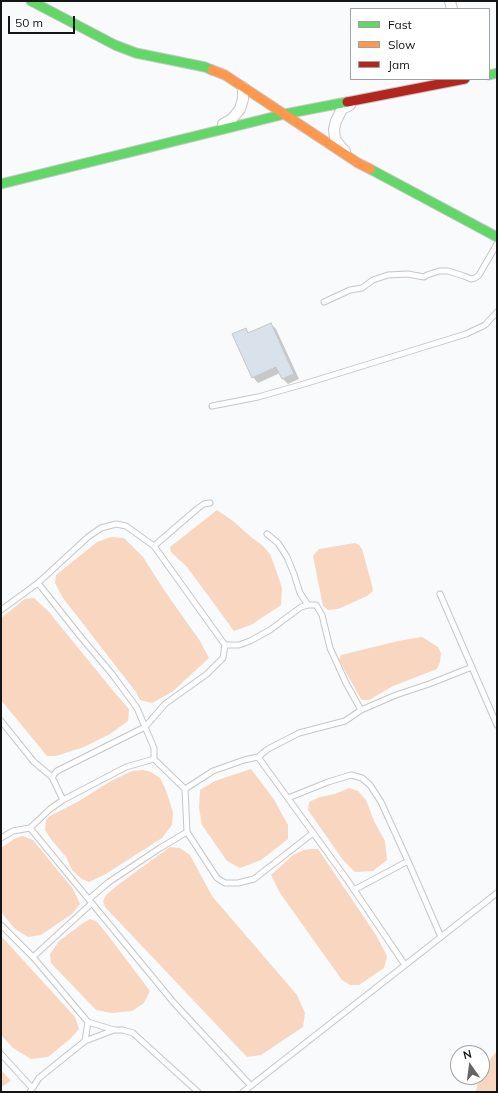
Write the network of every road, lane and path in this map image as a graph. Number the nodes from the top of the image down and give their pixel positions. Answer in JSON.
{"nodes":[{"id":1,"x":30,"y":1,"type":"edge"},
{"id":2,"x":460,"y":80,"type":"edge"},
{"id":3,"x":243,"y":87,"type":"junction"},
{"id":4,"x":380,"y":95,"type":"junction"},
{"id":5,"x":285,"y":114,"type":"junction"},
{"id":6,"x":208,"y":133,"type":"junction"},
{"id":7,"x":358,"y":163,"type":"junction"},
{"id":8,"x":1,"y":184,"type":"edge"},
{"id":9,"x":497,"y":237,"type":"edge"},
{"id":10,"x":497,"y":244,"type":"edge"},
{"id":11,"x":324,"y":302,"type":"dead end"},
{"id":12,"x":497,"y":312,"type":"edge"},
{"id":13,"x":212,"y":406,"type":"dead end"},
{"id":14,"x":210,"y":503,"type":"dead end"},
{"id":15,"x":267,"y":534,"type":"dead end"},
{"id":16,"x":154,"y":546,"type":"junction"},
{"id":17,"x":38,"y":583,"type":"junction"},
{"id":18,"x":440,"y":594,"type":"dead end"},
{"id":19,"x":308,"y":605,"type":"junction"},
{"id":20,"x":1,"y":610,"type":"edge"},
{"id":21,"x":225,"y":645,"type":"junction"},
{"id":22,"x":472,"y":667,"type":"junction"},
{"id":23,"x":361,"y":710,"type":"junction"},
{"id":24,"x":1,"y":721,"type":"edge"},
{"id":25,"x":497,"y":725,"type":"edge"},
{"id":26,"x":144,"y":727,"type":"junction"},
{"id":27,"x":258,"y":757,"type":"junction"},
{"id":28,"x":154,"y":759,"type":"junction"},
{"id":29,"x":52,"y":777,"type":"junction"},
{"id":30,"x":185,"y":789,"type":"junction"},
{"id":31,"x":288,"y":798,"type":"junction"},
{"id":32,"x":63,"y":800,"type":"junction"},
{"id":33,"x":30,"y":828,"type":"junction"},
{"id":34,"x":187,"y":832,"type":"junction"},
{"id":35,"x":313,"y":833,"type":"junction"},
{"id":36,"x":1,"y":838,"type":"edge"},
{"id":37,"x":408,"y":861,"type":"junction"},
{"id":38,"x":354,"y":890,"type":"junction"},
{"id":39,"x":497,"y":893,"type":"edge"},
{"id":40,"x":88,"y":899,"type":"junction"},
{"id":41,"x":92,"y":903,"type":"junction"},
{"id":42,"x":1,"y":925,"type":"edge"},
{"id":43,"x":441,"y":937,"type":"junction"},
{"id":44,"x":33,"y":957,"type":"junction"},
{"id":45,"x":405,"y":964,"type":"junction"},
{"id":46,"x":88,"y":1022,"type":"junction"},
{"id":47,"x":114,"y":1030,"type":"junction"},
{"id":48,"x":85,"y":1040,"type":"junction"},
{"id":49,"x":1,"y":1054,"type":"edge"},
{"id":50,"x":250,"y":1086,"type":"junction"},
{"id":51,"x":31,"y":1090,"type":"edge"},
{"id":52,"x":198,"y":1092,"type":"edge"},
{"id":53,"x":243,"y":1092,"type":"edge"}],
"edges":[{"from":1,"to":3,"type":"main road"},
{"from":2,"to":4,"type":"main road"},
{"from":3,"to":5,"type":"main road"},
{"from":3,"to":6,"type":"street"},
{"from":4,"to":5,"type":"main road"},
{"from":4,"to":7,"type":"street"},
{"from":5,"to":6,"type":"main road"},
{"from":5,"to":7,"type":"main road"},
{"from":6,"to":8,"type":"main road"},
{"from":7,"to":9,"type":"main road"},
{"from":10,"to":11,"type":"lane"},
{"from":12,"to":13,"type":"lane"},
{"from":14,"to":16,"type":"lane"},
{"from":15,"to":19,"type":"lane"},
{"from":16,"to":17,"type":"lane"},
{"from":16,"to":21,"type":"lane"},
{"from":17,"to":20,"type":"lane"},
{"from":17,"to":26,"type":"lane"},
{"from":18,"to":22,"type":"lane"},
{"from":19,"to":21,"type":"lane"},
{"from":19,"to":23,"type":"lane"},
{"from":21,"to":26,"type":"lane"},
{"from":22,"to":23,"type":"lane"},
{"from":22,"to":25,"type":"lane"},
{"from":23,"to":27,"type":"lane"},
{"from":24,"to":29,"type":"lane"},
{"from":26,"to":28,"type":"lane"},
{"from":26,"to":29,"type":"lane"},
{"from":27,"to":30,"type":"lane"},
{"from":27,"to":31,"type":"lane"},
{"from":28,"to":30,"type":"lane"},
{"from":28,"to":32,"type":"lane"},
{"from":29,"to":32,"type":"lane"},
{"from":30,"to":34,"type":"lane"},
{"from":31,"to":35,"type":"lane"},
{"from":31,"to":37,"type":"lane"},
{"from":32,"to":33,"type":"lane"},
{"from":33,"to":36,"type":"lane"},
{"from":33,"to":40,"type":"lane"},
{"from":34,"to":35,"type":"lane"},
{"from":34,"to":40,"type":"lane"},
{"from":35,"to":38,"type":"lane"},
{"from":37,"to":38,"type":"lane"},
{"from":37,"to":43,"type":"lane"},
{"from":38,"to":45,"type":"lane"},
{"from":39,"to":43,"type":"lane"},
{"from":40,"to":41,"type":"lane"},
{"from":41,"to":44,"type":"lane"},
{"from":41,"to":50,"type":"lane"},
{"from":42,"to":44,"type":"lane"},
{"from":43,"to":45,"type":"lane"},
{"from":44,"to":46,"type":"lane"},
{"from":45,"to":50,"type":"lane"},
{"from":46,"to":47,"type":"lane"},
{"from":46,"to":48,"type":"lane"},
{"from":47,"to":48,"type":"lane"},
{"from":47,"to":52,"type":"lane"},
{"from":48,"to":51,"type":"lane"},
{"from":49,"to":51,"type":"lane"},
{"from":50,"to":53,"type":"lane"}]}
